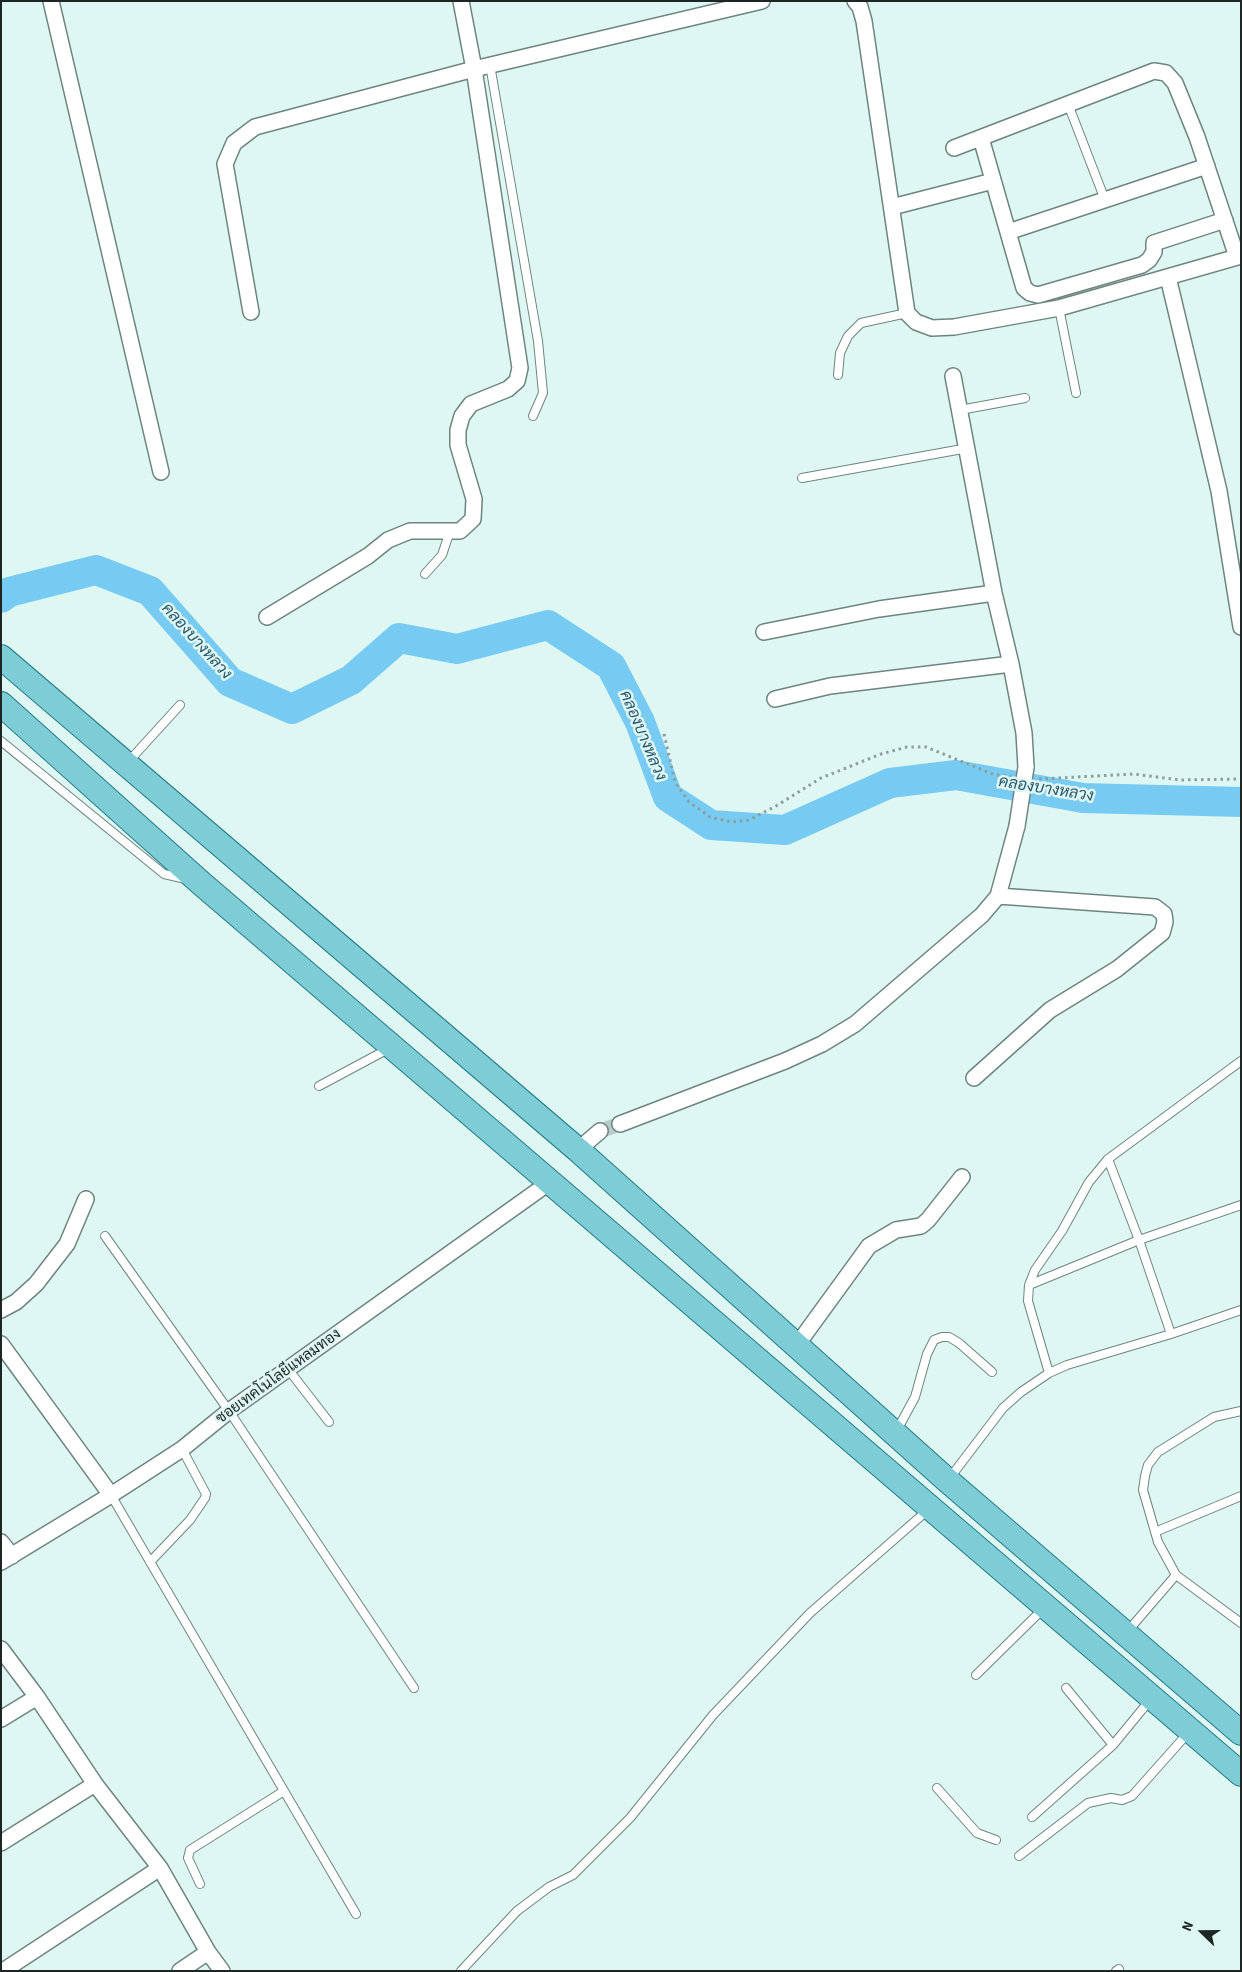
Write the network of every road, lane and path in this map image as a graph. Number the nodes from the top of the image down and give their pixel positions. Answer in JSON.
{"nodes":[{"id":1,"x":51,"y":1,"type":"edge"},
{"id":2,"x":461,"y":1,"type":"edge"},
{"id":3,"x":762,"y":1,"type":"edge"},
{"id":4,"x":855,"y":1,"type":"edge"},
{"id":5,"x":490,"y":65,"type":"junction"},
{"id":6,"x":474,"y":69,"type":"junction"},
{"id":7,"x":1068,"y":104,"type":"junction"},
{"id":8,"x":981,"y":138,"type":"junction"},
{"id":9,"x":954,"y":148,"type":"dead end"},
{"id":10,"x":1207,"y":166,"type":"junction"},
{"id":11,"x":994,"y":181,"type":"junction"},
{"id":12,"x":1105,"y":200,"type":"junction"},
{"id":13,"x":892,"y":208,"type":"junction"},
{"id":14,"x":1225,"y":220,"type":"junction"},
{"id":15,"x":1008,"y":232,"type":"junction"},
{"id":16,"x":1239,"y":256,"type":"edge"},
{"id":17,"x":1168,"y":277,"type":"junction"},
{"id":18,"x":1059,"y":308,"type":"junction"},
{"id":19,"x":251,"y":312,"type":"dead end"},
{"id":20,"x":907,"y":313,"type":"junction"},
{"id":21,"x":838,"y":375,"type":"dead end"},
{"id":22,"x":953,"y":376,"type":"dead end"},
{"id":23,"x":1076,"y":393,"type":"dead end"},
{"id":24,"x":1025,"y":398,"type":"dead end"},
{"id":25,"x":960,"y":410,"type":"junction"},
{"id":26,"x":533,"y":416,"type":"dead end"},
{"id":27,"x":968,"y":448,"type":"junction"},
{"id":28,"x":161,"y":472,"type":"dead end"},
{"id":29,"x":802,"y":478,"type":"dead end"},
{"id":30,"x":450,"y":531,"type":"junction"},
{"id":31,"x":425,"y":574,"type":"dead end"},
{"id":32,"x":994,"y":593,"type":"junction"},
{"id":33,"x":267,"y":617,"type":"dead end"},
{"id":34,"x":1241,"y":627,"type":"edge"},
{"id":35,"x":764,"y":632,"type":"dead end"},
{"id":36,"x":7,"y":662,"type":"edge"},
{"id":37,"x":1011,"y":664,"type":"junction"},
{"id":38,"x":776,"y":699,"type":"dead end"},
{"id":39,"x":1,"y":704,"type":"edge"},
{"id":40,"x":180,"y":705,"type":"dead end"},
{"id":41,"x":664,"y":734,"type":"dead end"},
{"id":42,"x":1,"y":741,"type":"edge"},
{"id":43,"x":126,"y":764,"type":"junction"},
{"id":44,"x":1022,"y":772,"type":"junction"},
{"id":45,"x":1036,"y":779,"type":"dead end"},
{"id":46,"x":1241,"y":779,"type":"edge"},
{"id":47,"x":202,"y":884,"type":"junction"},
{"id":48,"x":998,"y":896,"type":"junction"},
{"id":49,"x":392,"y":1047,"type":"junction"},
{"id":50,"x":1241,"y":1061,"type":"edge"},
{"id":51,"x":974,"y":1078,"type":"dead end"},
{"id":52,"x":319,"y":1086,"type":"dead end"},
{"id":53,"x":620,"y":1124,"type":"tunnel mouth"},
{"id":54,"x":600,"y":1131,"type":"tunnel mouth"},
{"id":55,"x":578,"y":1150,"type":"junction"},
{"id":56,"x":1108,"y":1159,"type":"junction"},
{"id":57,"x":962,"y":1177,"type":"dead end"},
{"id":58,"x":550,"y":1182,"type":"junction"},
{"id":59,"x":86,"y":1199,"type":"dead end"},
{"id":60,"x":1241,"y":1205,"type":"edge"},
{"id":61,"x":105,"y":1236,"type":"dead end"},
{"id":62,"x":1139,"y":1240,"type":"junction"},
{"id":63,"x":1029,"y":1285,"type":"junction"},
{"id":64,"x":1,"y":1310,"type":"edge"},
{"id":65,"x":1241,"y":1310,"type":"edge"},
{"id":66,"x":1171,"y":1334,"type":"junction"},
{"id":67,"x":1,"y":1344,"type":"edge"},
{"id":68,"x":797,"y":1345,"type":"junction"},
{"id":69,"x":288,"y":1369,"type":"junction"},
{"id":70,"x":992,"y":1372,"type":"dead end"},
{"id":71,"x":1049,"y":1373,"type":"junction"},
{"id":72,"x":1241,"y":1411,"type":"edge"},
{"id":73,"x":229,"y":1412,"type":"junction"},
{"id":74,"x":329,"y":1422,"type":"dead end"},
{"id":75,"x":895,"y":1433,"type":"junction"},
{"id":76,"x":182,"y":1449,"type":"junction"},
{"id":77,"x":948,"y":1481,"type":"junction"},
{"id":78,"x":111,"y":1495,"type":"junction"},
{"id":79,"x":1241,"y":1496,"type":"edge"},
{"id":80,"x":930,"y":1508,"type":"junction"},
{"id":81,"x":1155,"y":1532,"type":"junction"},
{"id":82,"x":1,"y":1542,"type":"edge"},
{"id":83,"x":7,"y":1559,"type":"edge"},
{"id":84,"x":150,"y":1562,"type":"junction"},
{"id":85,"x":1176,"y":1575,"type":"junction"},
{"id":86,"x":1046,"y":1607,"type":"junction"},
{"id":87,"x":1241,"y":1623,"type":"edge"},
{"id":88,"x":1126,"y":1633,"type":"junction"},
{"id":89,"x":1,"y":1648,"type":"edge"},
{"id":90,"x":1105,"y":1658,"type":"junction"},
{"id":91,"x":976,"y":1675,"type":"dead end"},
{"id":92,"x":414,"y":1688,"type":"dead end"},
{"id":93,"x":1066,"y":1688,"type":"dead end"},
{"id":94,"x":37,"y":1697,"type":"junction"},
{"id":95,"x":1152,"y":1698,"type":"junction"},
{"id":96,"x":1,"y":1718,"type":"edge"},
{"id":97,"x":1191,"y":1730,"type":"junction"},
{"id":98,"x":1241,"y":1733,"type":"edge"},
{"id":99,"x":1113,"y":1745,"type":"junction"},
{"id":100,"x":1241,"y":1774,"type":"edge"},
{"id":101,"x":95,"y":1784,"type":"junction"},
{"id":102,"x":937,"y":1788,"type":"dead end"},
{"id":103,"x":284,"y":1791,"type":"junction"},
{"id":104,"x":1032,"y":1817,"type":"dead end"},
{"id":105,"x":996,"y":1840,"type":"dead end"},
{"id":106,"x":1,"y":1843,"type":"edge"},
{"id":107,"x":1019,"y":1856,"type":"dead end"},
{"id":108,"x":160,"y":1868,"type":"junction"},
{"id":109,"x":200,"y":1884,"type":"dead end"},
{"id":110,"x":356,"y":1914,"type":"dead end"},
{"id":111,"x":208,"y":1952,"type":"junction"},
{"id":112,"x":3,"y":1971,"type":"edge"},
{"id":113,"x":180,"y":1971,"type":"edge"},
{"id":114,"x":222,"y":1971,"type":"edge"},
{"id":115,"x":461,"y":1971,"type":"edge"}],
"edges":[{"from":1,"to":28,"type":"street"},
{"from":2,"to":6,"type":"street"},
{"from":3,"to":5,"type":"street"},
{"from":4,"to":13,"type":"street"},
{"from":5,"to":6,"type":"street"},
{"from":5,"to":26,"type":"lane"},
{"from":6,"to":19,"type":"street"},
{"from":6,"to":30,"type":"street"},
{"from":7,"to":8,"type":"street"},
{"from":7,"to":10,"type":"street"},
{"from":7,"to":12,"type":"lane"},
{"from":8,"to":9,"type":"street"},
{"from":8,"to":11,"type":"street"},
{"from":10,"to":12,"type":"street"},
{"from":10,"to":14,"type":"street"},
{"from":11,"to":13,"type":"street"},
{"from":11,"to":15,"type":"street"},
{"from":12,"to":15,"type":"street"},
{"from":13,"to":20,"type":"street"},
{"from":14,"to":15,"type":"street"},
{"from":14,"to":16,"type":"street"},
{"from":16,"to":17,"type":"street"},
{"from":17,"to":18,"type":"street"},
{"from":17,"to":34,"type":"street"},
{"from":18,"to":20,"type":"street"},
{"from":18,"to":23,"type":"lane"},
{"from":20,"to":21,"type":"lane"},
{"from":22,"to":25,"type":"street"},
{"from":24,"to":25,"type":"lane"},
{"from":25,"to":27,"type":"street"},
{"from":27,"to":29,"type":"lane"},
{"from":27,"to":32,"type":"street"},
{"from":30,"to":31,"type":"lane"},
{"from":30,"to":33,"type":"street"},
{"from":32,"to":35,"type":"street"},
{"from":32,"to":37,"type":"street"},
{"from":36,"to":43,"type":"main road"},
{"from":37,"to":38,"type":"street"},
{"from":37,"to":44,"type":"street"},
{"from":39,"to":47,"type":"main road"},
{"from":40,"to":43,"type":"lane"},
{"from":41,"to":44,"type":"path"},
{"from":42,"to":47,"type":"lane"},
{"from":43,"to":55,"type":"main road"},
{"from":44,"to":48,"type":"street","bridge":true},
{"from":45,"to":46,"type":"path"},
{"from":47,"to":49,"type":"main road"},
{"from":48,"to":51,"type":"street"},
{"from":48,"to":53,"type":"street"},
{"from":49,"to":52,"type":"lane"},
{"from":49,"to":58,"type":"main road"},
{"from":50,"to":56,"type":"lane"},
{"from":54,"to":55,"type":"street"},
{"from":55,"to":68,"type":"main road"},
{"from":56,"to":62,"type":"lane"},
{"from":56,"to":63,"type":"lane"},
{"from":57,"to":68,"type":"street"},
{"from":58,"to":69,"type":"street","name":"ซอยเทคโนโลยีแหลมทอง"},
{"from":58,"to":80,"type":"main road"},
{"from":59,"to":64,"type":"street"},
{"from":60,"to":62,"type":"lane"},
{"from":61,"to":73,"type":"lane"},
{"from":62,"to":63,"type":"lane"},
{"from":62,"to":66,"type":"lane"},
{"from":63,"to":71,"type":"lane"},
{"from":65,"to":66,"type":"lane"},
{"from":66,"to":71,"type":"lane"},
{"from":67,"to":78,"type":"street"},
{"from":68,"to":75,"type":"main road"},
{"from":69,"to":73,"type":"street","name":"ซอยเทคโนโลยีแหลมทอง"},
{"from":69,"to":74,"type":"lane"},
{"from":70,"to":75,"type":"lane"},
{"from":71,"to":77,"type":"lane"},
{"from":72,"to":81,"type":"lane"},
{"from":73,"to":76,"type":"street","name":"ซอยเทคโนโลยีแหลมทอง"},
{"from":73,"to":92,"type":"lane"},
{"from":75,"to":77,"type":"main road"},
{"from":76,"to":78,"type":"street","name":"ซอยเทคโนโลยีแหลมทอง"},
{"from":76,"to":84,"type":"lane"},
{"from":77,"to":88,"type":"main road"},
{"from":78,"to":83,"type":"street","name":"ซอยเทคโนโลยีแหลมทอง"},
{"from":78,"to":84,"type":"lane"},
{"from":79,"to":81,"type":"lane"},
{"from":80,"to":86,"type":"main road"},
{"from":80,"to":115,"type":"lane"},
{"from":81,"to":85,"type":"lane"},
{"from":82,"to":83,"type":"street"},
{"from":84,"to":103,"type":"lane"},
{"from":85,"to":87,"type":"lane"},
{"from":85,"to":88,"type":"lane"},
{"from":86,"to":90,"type":"main road"},
{"from":86,"to":91,"type":"lane"},
{"from":88,"to":90,"type":"main road"},
{"from":88,"to":98,"type":"main road"},
{"from":89,"to":94,"type":"street"},
{"from":90,"to":95,"type":"main road"},
{"from":93,"to":99,"type":"lane"},
{"from":94,"to":96,"type":"street"},
{"from":94,"to":101,"type":"street"},
{"from":95,"to":97,"type":"main road"},
{"from":95,"to":99,"type":"lane"},
{"from":97,"to":100,"type":"main road"},
{"from":97,"to":107,"type":"lane"},
{"from":99,"to":104,"type":"lane"},
{"from":101,"to":106,"type":"street"},
{"from":101,"to":108,"type":"street"},
{"from":102,"to":105,"type":"lane"},
{"from":103,"to":109,"type":"lane"},
{"from":103,"to":110,"type":"lane"},
{"from":108,"to":111,"type":"street"},
{"from":108,"to":112,"type":"street"},
{"from":111,"to":113,"type":"street"},
{"from":111,"to":114,"type":"street"}]}
